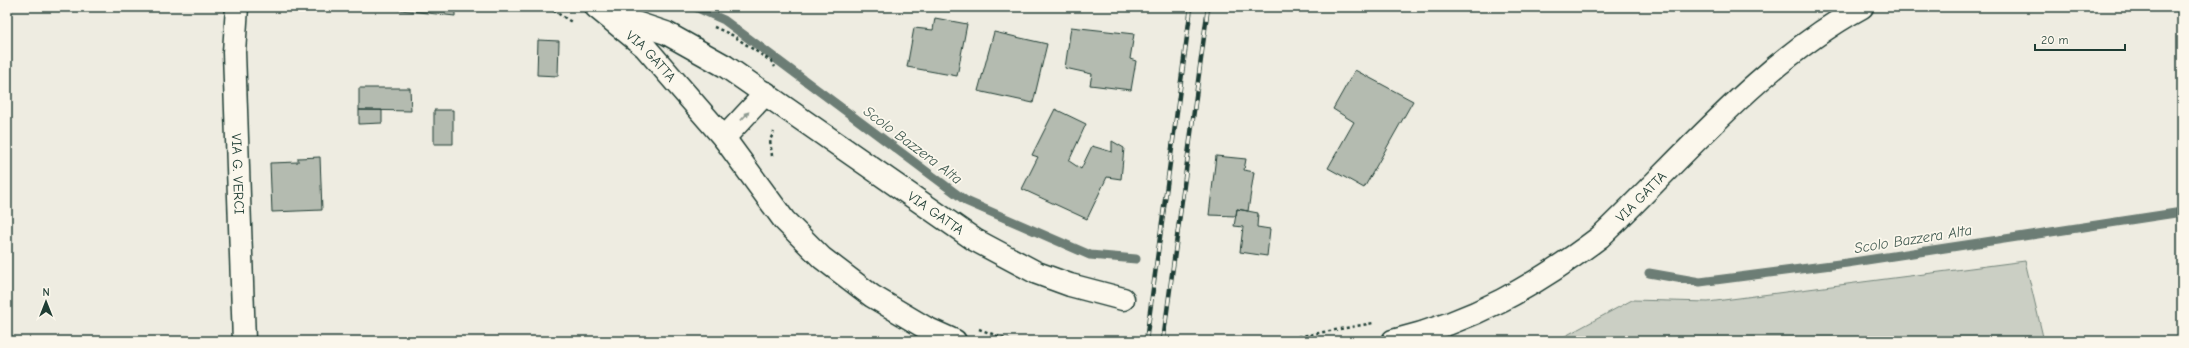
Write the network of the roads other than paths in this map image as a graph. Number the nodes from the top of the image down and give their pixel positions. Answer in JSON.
{"nodes":[{"id":1,"x":237,"y":7,"type":"edge"},
{"id":2,"x":1862,"y":7,"type":"edge"},
{"id":3,"x":601,"y":10,"type":"edge"},
{"id":4,"x":766,"y":93,"type":"junction"},
{"id":5,"x":724,"y":138,"type":"junction"},
{"id":6,"x":1123,"y":298,"type":"dead end"},
{"id":7,"x":244,"y":341,"type":"edge"},
{"id":8,"x":955,"y":341,"type":"edge"},
{"id":9,"x":1393,"y":341,"type":"edge"}],
"edges":[{"from":1,"to":7,"type":"street","name":"VIA G. VERCI"},
{"from":2,"to":9,"type":"street","name":"VIA GATTA"},
{"from":3,"to":4,"type":"street","name":"VIA GATTA"},
{"from":3,"to":5,"type":"street","name":"VIA GATTA"},
{"from":5,"to":4,"type":"street","one_way":true},
{"from":4,"to":6,"type":"street","name":"VIA GATTA"},
{"from":5,"to":8,"type":"street","name":"VIA GATTA"}]}
